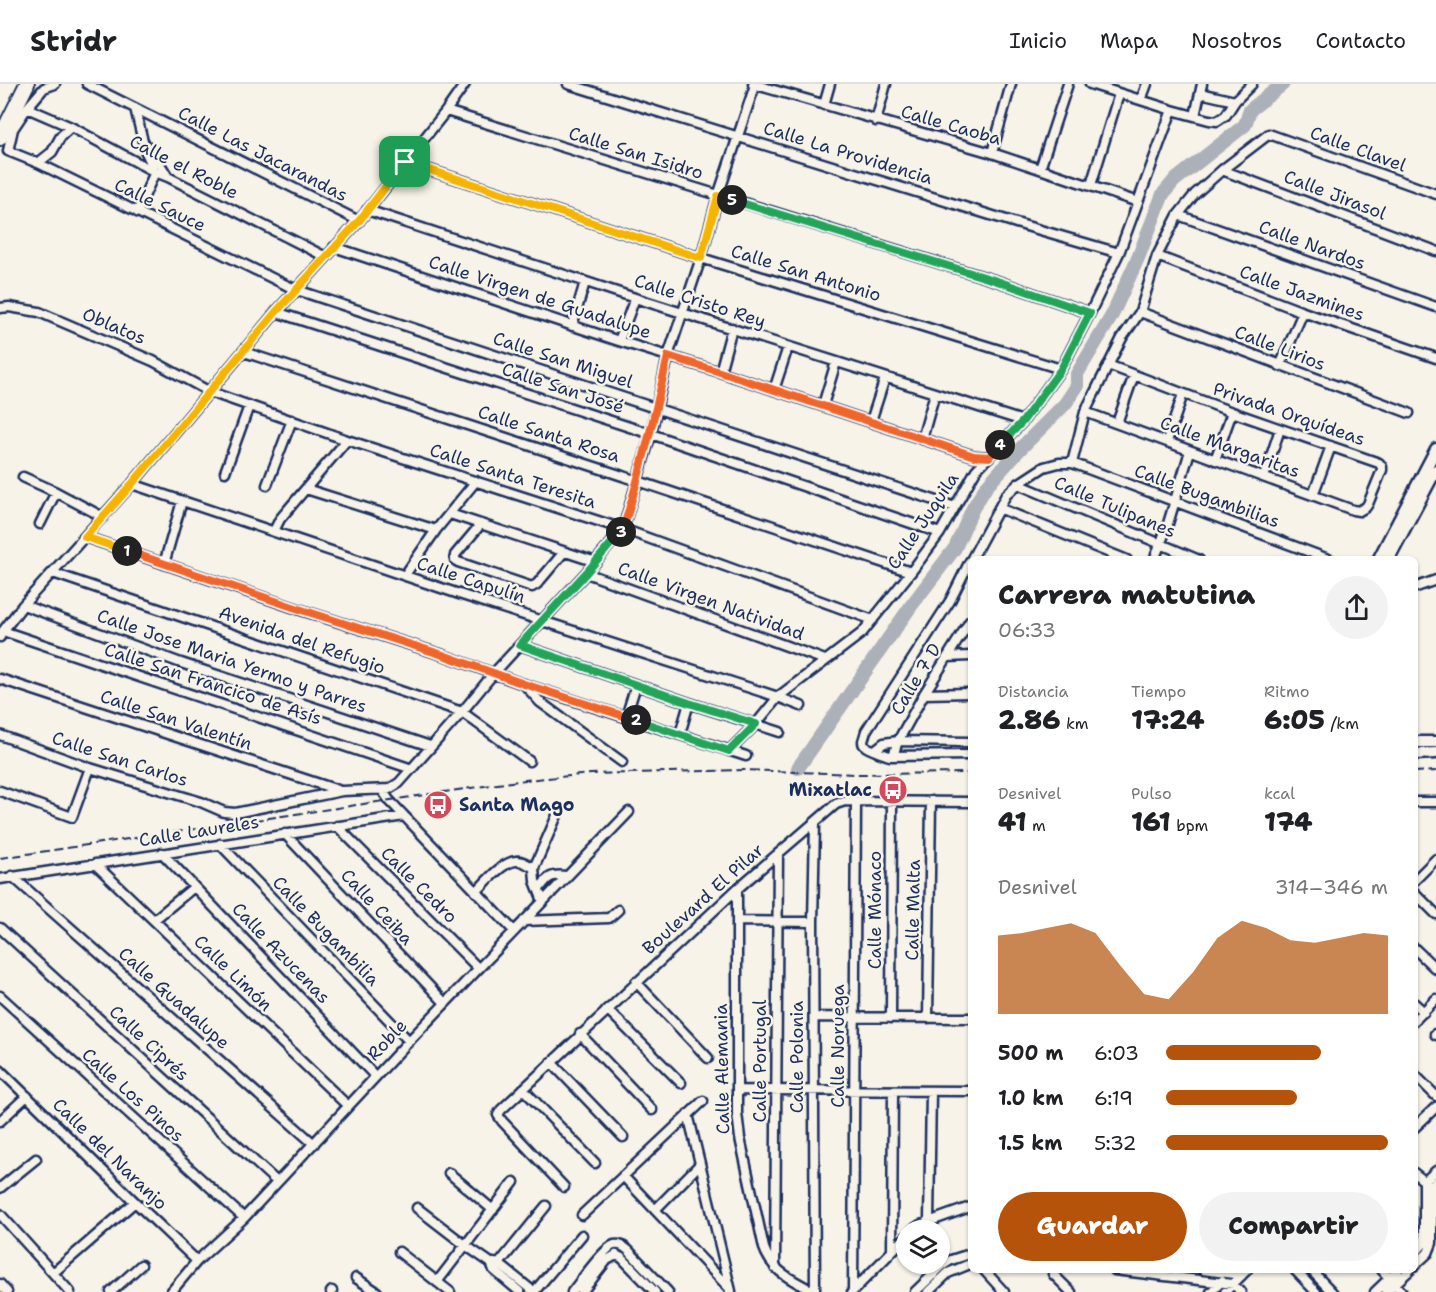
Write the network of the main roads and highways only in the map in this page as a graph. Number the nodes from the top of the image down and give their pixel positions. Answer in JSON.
{"nodes":[{"id":1,"x":27,"y":84,"type":"edge"},
{"id":2,"x":0,"y":138,"type":"edge"}],
"edges":[{"from":1,"to":2,"type":"highway"}]}
